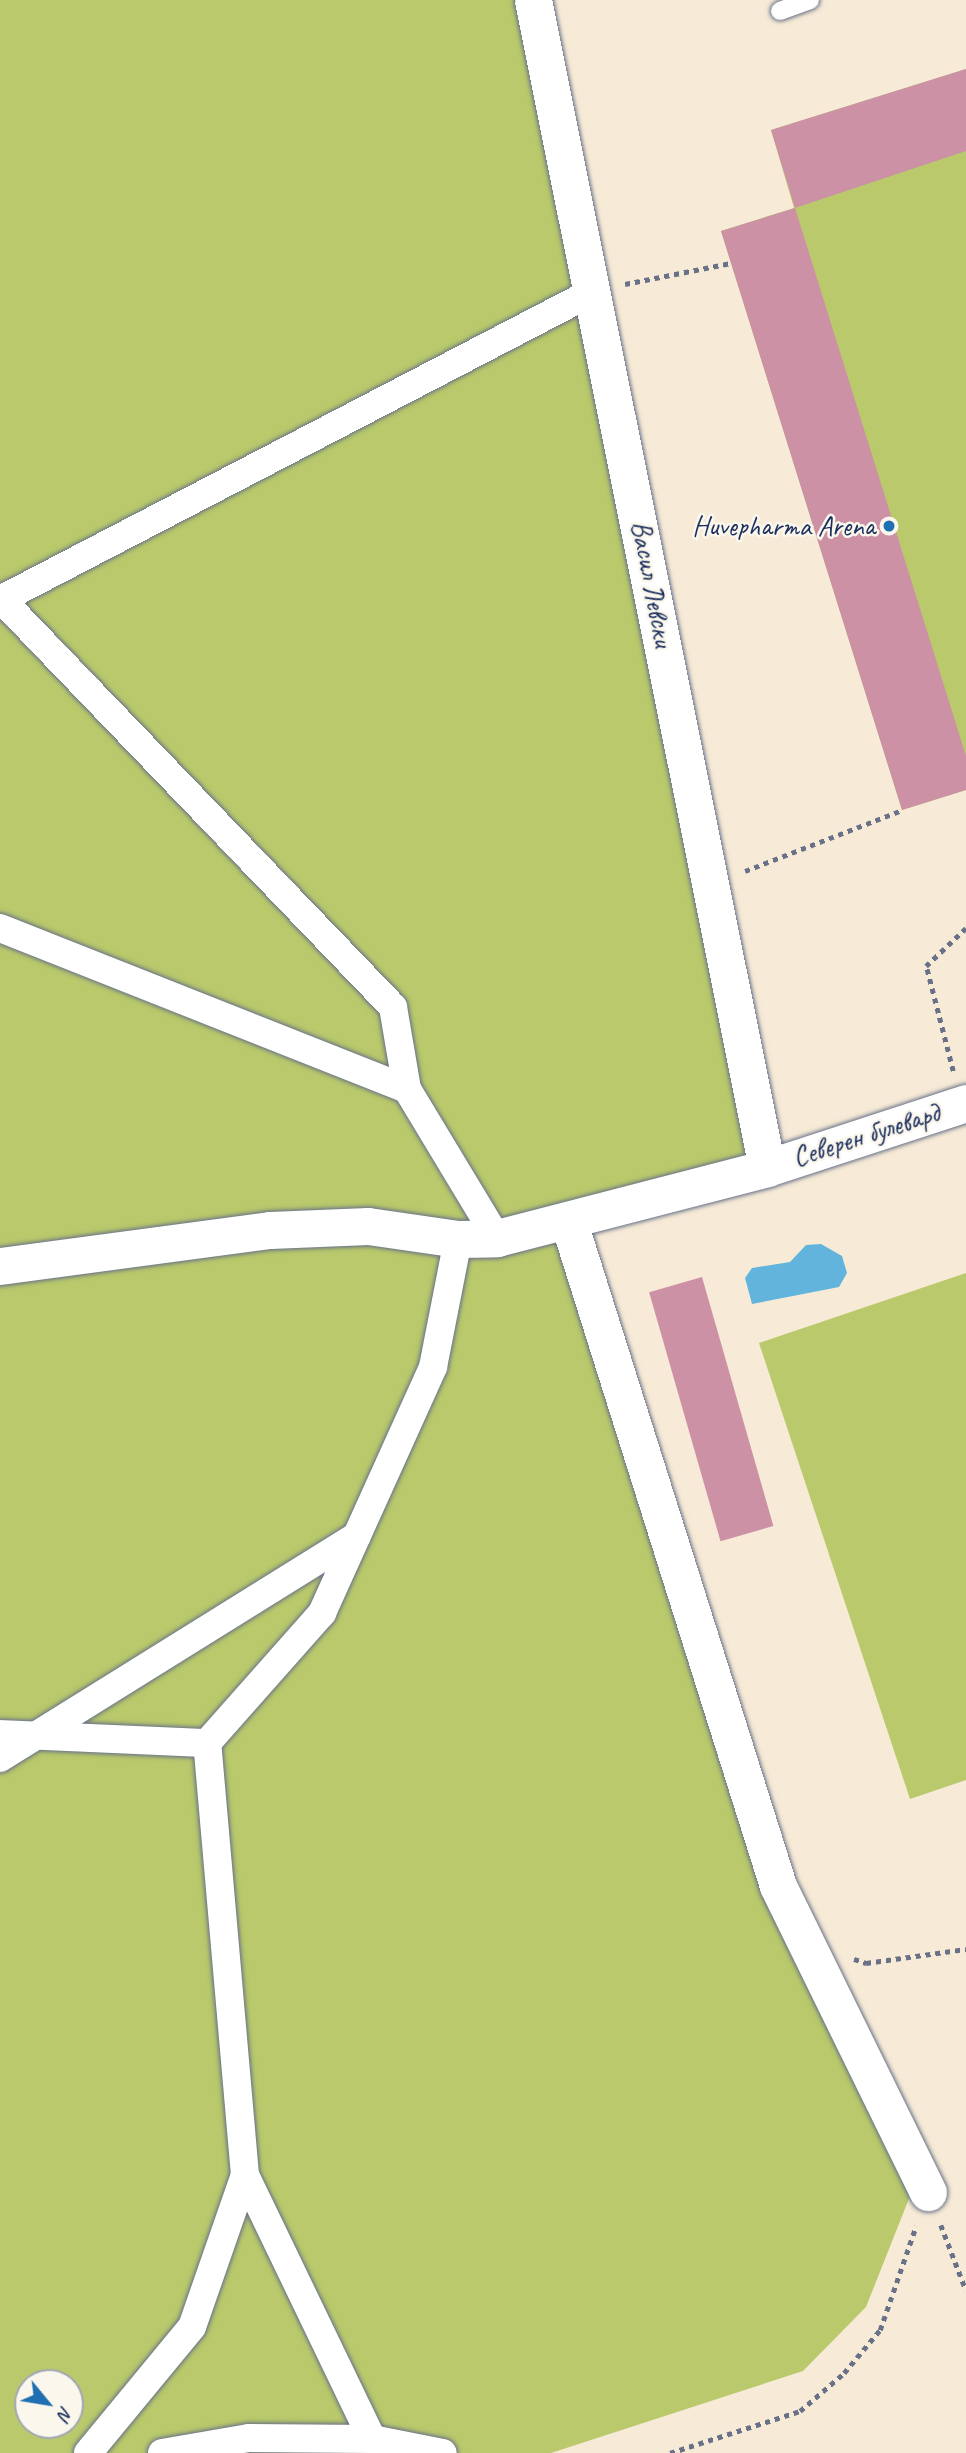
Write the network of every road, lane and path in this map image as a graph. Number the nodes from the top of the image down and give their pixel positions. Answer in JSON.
{"nodes":[{"id":1,"x":533,"y":0,"type":"edge"},
{"id":2,"x":810,"y":0,"type":"edge"},
{"id":3,"x":780,"y":10,"type":"dead end"},
{"id":4,"x":731,"y":263,"type":"dead end"},
{"id":5,"x":594,"y":291,"type":"junction"},
{"id":6,"x":1,"y":599,"type":"edge"},
{"id":7,"x":902,"y":810,"type":"dead end"},
{"id":8,"x":712,"y":884,"type":"junction"},
{"id":9,"x":0,"y":928,"type":"edge"},
{"id":10,"x":966,"y":928,"type":"edge"},
{"id":11,"x":407,"y":1089,"type":"junction"},
{"id":12,"x":964,"y":1103,"type":"edge"},
{"id":13,"x":767,"y":1168,"type":"junction"},
{"id":14,"x":569,"y":1223,"type":"junction"},
{"id":15,"x":497,"y":1238,"type":"junction"},
{"id":16,"x":457,"y":1239,"type":"junction"},
{"id":17,"x":0,"y":1266,"type":"edge"},
{"id":18,"x":357,"y":1536,"type":"junction"},
{"id":19,"x":0,"y":1734,"type":"edge"},
{"id":20,"x":32,"y":1738,"type":"junction"},
{"id":21,"x":207,"y":1743,"type":"junction"},
{"id":22,"x":0,"y":1758,"type":"edge"},
{"id":23,"x":804,"y":1940,"type":"junction"},
{"id":24,"x":966,"y":1949,"type":"edge"},
{"id":25,"x":245,"y":2175,"type":"junction"},
{"id":26,"x":928,"y":2192,"type":"junction"},
{"id":27,"x":966,"y":2290,"type":"edge"},
{"id":28,"x":372,"y":2439,"type":"junction"},
{"id":29,"x":88,"y":2453,"type":"edge"},
{"id":30,"x":162,"y":2453,"type":"edge"},
{"id":31,"x":443,"y":2453,"type":"edge"},
{"id":32,"x":670,"y":2453,"type":"edge"}],
"edges":[{"from":1,"to":5,"type":"street","name":"Васил Левски"},
{"from":2,"to":3,"type":"lane"},
{"from":4,"to":5,"type":"path"},
{"from":5,"to":6,"type":"street"},
{"from":5,"to":8,"type":"street","name":"Васил Левски"},
{"from":6,"to":11,"type":"street"},
{"from":7,"to":8,"type":"path"},
{"from":8,"to":13,"type":"street","name":"Васил Левски"},
{"from":9,"to":11,"type":"street"},
{"from":10,"to":12,"type":"path"},
{"from":11,"to":15,"type":"street"},
{"from":12,"to":13,"type":"street","name":"Северен булевард"},
{"from":13,"to":14,"type":"street","name":"Северен булевард"},
{"from":14,"to":15,"type":"street","name":"Северен булевард"},
{"from":14,"to":23,"type":"street"},
{"from":15,"to":16,"type":"street","name":"Северен булевард"},
{"from":16,"to":17,"type":"street","name":"Северен булевард"},
{"from":16,"to":18,"type":"street"},
{"from":18,"to":20,"type":"street"},
{"from":18,"to":21,"type":"street"},
{"from":19,"to":20,"type":"street"},
{"from":20,"to":21,"type":"street"},
{"from":20,"to":22,"type":"street"},
{"from":21,"to":25,"type":"street"},
{"from":23,"to":24,"type":"path"},
{"from":23,"to":26,"type":"street"},
{"from":25,"to":28,"type":"street"},
{"from":25,"to":29,"type":"street"},
{"from":26,"to":27,"type":"path"},
{"from":26,"to":32,"type":"path"},
{"from":28,"to":30,"type":"street"},
{"from":28,"to":31,"type":"street"}]}
